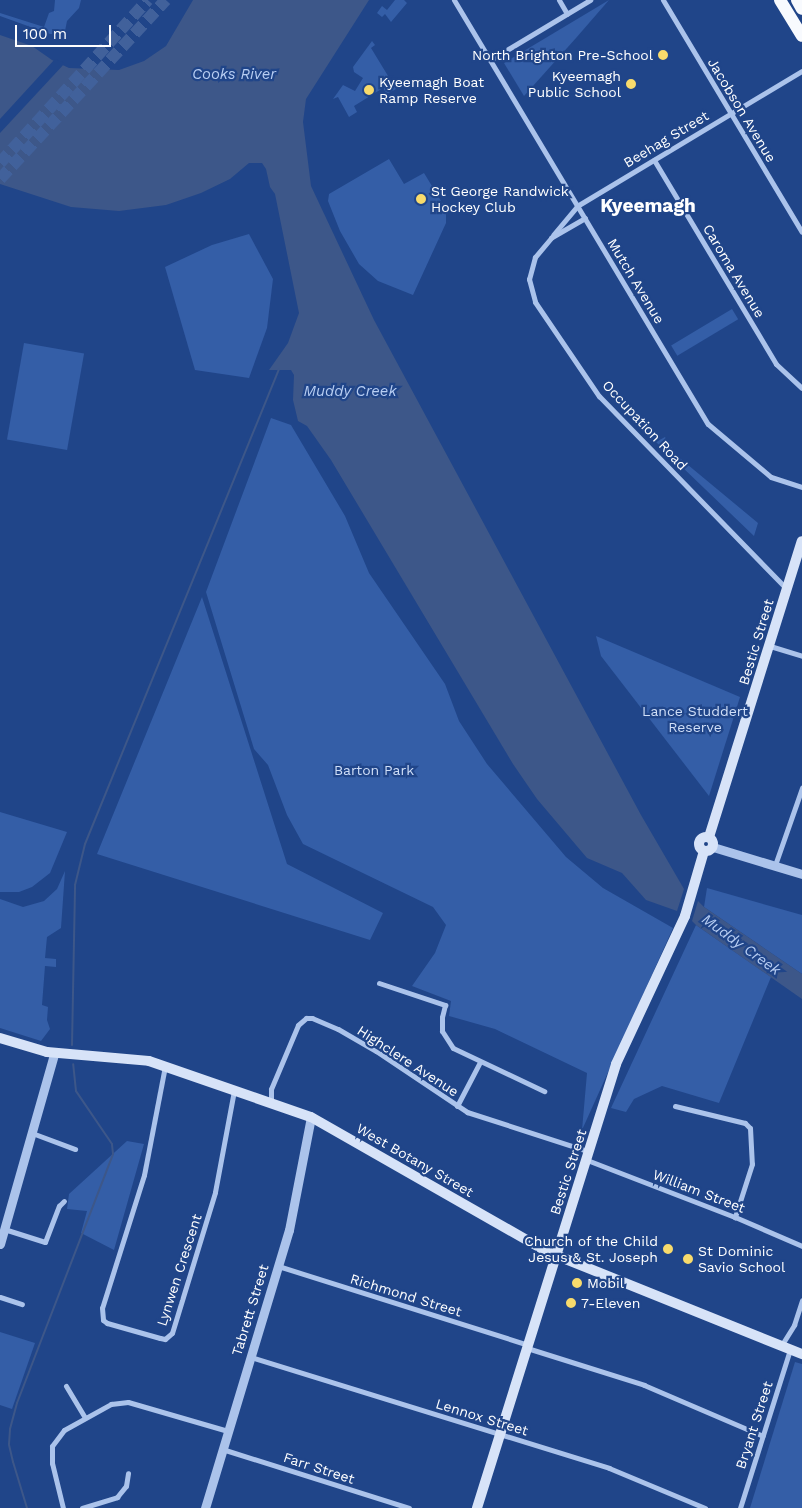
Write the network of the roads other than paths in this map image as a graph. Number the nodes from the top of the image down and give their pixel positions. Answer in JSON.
{"nodes":[{"id":1,"x":454,"y":0,"type":"edge"},
{"id":2,"x":559,"y":0,"type":"edge"},
{"id":3,"x":590,"y":0,"type":"edge"},
{"id":4,"x":663,"y":0,"type":"edge"},
{"id":5,"x":780,"y":0,"type":"edge"},
{"id":6,"x":797,"y":0,"type":"edge"},
{"id":7,"x":802,"y":9,"type":"edge"},
{"id":8,"x":567,"y":14,"type":"junction"},
{"id":9,"x":802,"y":36,"type":"edge"},
{"id":10,"x":490,"y":60,"type":"junction"},
{"id":11,"x":802,"y":71,"type":"edge"},
{"id":12,"x":731,"y":114,"type":"junction"},
{"id":13,"x":654,"y":160,"type":"junction"},
{"id":14,"x":577,"y":206,"type":"junction"},
{"id":15,"x":585,"y":218,"type":"junction"},
{"id":16,"x":802,"y":232,"type":"edge"},
{"id":17,"x":551,"y":238,"type":"junction"},
{"id":18,"x":802,"y":388,"type":"edge"},
{"id":19,"x":802,"y":487,"type":"edge"},
{"id":20,"x":802,"y":541,"type":"edge"},
{"id":21,"x":787,"y":590,"type":"junction"},
{"id":22,"x":770,"y":646,"type":"junction"},
{"id":23,"x":802,"y":656,"type":"edge"},
{"id":24,"x":802,"y":788,"type":"edge"},
{"id":25,"x":709,"y":845,"type":"junction"},
{"id":26,"x":775,"y":865,"type":"junction"},
{"id":27,"x":802,"y":874,"type":"edge"},
{"id":28,"x":379,"y":983,"type":"dead end"},
{"id":29,"x":0,"y":1038,"type":"edge"},
{"id":30,"x":54,"y":1054,"type":"junction"},
{"id":31,"x":480,"y":1062,"type":"junction"},
{"id":32,"x":165,"y":1066,"type":"junction"},
{"id":33,"x":234,"y":1090,"type":"junction"},
{"id":34,"x":544,"y":1091,"type":"dead end"},
{"id":35,"x":271,"y":1102,"type":"junction"},
{"id":36,"x":457,"y":1106,"type":"junction"},
{"id":37,"x":675,"y":1106,"type":"dead end"},
{"id":38,"x":311,"y":1117,"type":"junction"},
{"id":39,"x":32,"y":1133,"type":"junction"},
{"id":40,"x":75,"y":1149,"type":"dead end"},
{"id":41,"x":587,"y":1155,"type":"junction"},
{"id":42,"x":64,"y":1201,"type":"dead end"},
{"id":43,"x":735,"y":1217,"type":"junction"},
{"id":44,"x":4,"y":1229,"type":"junction"},
{"id":45,"x":0,"y":1244,"type":"edge"},
{"id":46,"x":802,"y":1246,"type":"edge"},
{"id":47,"x":556,"y":1256,"type":"junction"},
{"id":48,"x":278,"y":1266,"type":"junction"},
{"id":49,"x":0,"y":1297,"type":"edge"},
{"id":50,"x":802,"y":1300,"type":"edge"},
{"id":51,"x":22,"y":1304,"type":"dead end"},
{"id":52,"x":528,"y":1347,"type":"junction"},
{"id":53,"x":786,"y":1348,"type":"junction"},
{"id":54,"x":802,"y":1354,"type":"edge"},
{"id":55,"x":250,"y":1357,"type":"junction"},
{"id":56,"x":66,"y":1386,"type":"dead end"},
{"id":57,"x":85,"y":1418,"type":"junction"},
{"id":58,"x":228,"y":1431,"type":"junction"},
{"id":59,"x":500,"y":1435,"type":"junction"},
{"id":60,"x":763,"y":1436,"type":"junction"},
{"id":61,"x":222,"y":1449,"type":"junction"},
{"id":62,"x":128,"y":1473,"type":"dead end"},
{"id":63,"x":63,"y":1508,"type":"edge"},
{"id":64,"x":82,"y":1508,"type":"edge"},
{"id":65,"x":206,"y":1508,"type":"edge"},
{"id":66,"x":409,"y":1508,"type":"edge"},
{"id":67,"x":477,"y":1508,"type":"edge"},
{"id":68,"x":705,"y":1508,"type":"edge"},
{"id":69,"x":740,"y":1508,"type":"edge"}],
"edges":[{"from":1,"to":10,"type":"street","name":"Mutch Avenue"},
{"from":2,"to":8,"type":"street"},
{"from":3,"to":8,"type":"street"},
{"from":4,"to":12,"type":"street","name":"Jacobson Avenue"},
{"from":5,"to":9,"type":"highway"},
{"from":6,"to":7,"type":"highway"},
{"from":8,"to":10,"type":"street"},
{"from":10,"to":14,"type":"street","name":"Mutch Avenue"},
{"from":11,"to":12,"type":"street","name":"Beehag Street"},
{"from":12,"to":13,"type":"street","name":"Beehag Street"},
{"from":12,"to":16,"type":"street","name":"Jacobson Avenue"},
{"from":13,"to":14,"type":"street","name":"Beehag Street"},
{"from":13,"to":18,"type":"street","name":"Caroma Avenue"},
{"from":14,"to":15,"type":"street","name":"Mutch Avenue"},
{"from":14,"to":17,"type":"street","name":"Beehag Street"},
{"from":15,"to":17,"type":"street","name":"Occupation Road"},
{"from":15,"to":19,"type":"street","name":"Mutch Avenue"},
{"from":17,"to":21,"type":"street","name":"Occupation Road"},
{"from":20,"to":21,"type":"main road","name":"Bestic Street"},
{"from":21,"to":22,"type":"main road","name":"Bestic Street"},
{"from":22,"to":23,"type":"street"},
{"from":22,"to":25,"type":"main road","name":"Bestic Street"},
{"from":24,"to":26,"type":"street"},
{"from":25,"to":26,"type":"street"},
{"from":25,"to":41,"type":"main road","name":"Bestic Street"},
{"from":26,"to":27,"type":"street"},
{"from":28,"to":31,"type":"street"},
{"from":29,"to":30,"type":"main road","name":"West Botany Street"},
{"from":30,"to":32,"type":"main road","name":"West Botany Street"},
{"from":30,"to":39,"type":"street"},
{"from":31,"to":34,"type":"street"},
{"from":31,"to":36,"type":"street"},
{"from":32,"to":33,"type":"main road","name":"West Botany Street"},
{"from":32,"to":33,"type":"street","name":"Lynwen Crescent"},
{"from":33,"to":35,"type":"main road","name":"West Botany Street"},
{"from":35,"to":36,"type":"street","name":"Highclere Avenue"},
{"from":35,"to":38,"type":"main road","name":"West Botany Street"},
{"from":36,"to":41,"type":"street","name":"Highclere Avenue"},
{"from":37,"to":43,"type":"street"},
{"from":38,"to":47,"type":"main road","name":"West Botany Street"},
{"from":38,"to":48,"type":"street","name":"Tabrett Street"},
{"from":39,"to":40,"type":"street"},
{"from":39,"to":44,"type":"street"},
{"from":41,"to":43,"type":"street","name":"William Street"},
{"from":41,"to":47,"type":"main road","name":"Bestic Street"},
{"from":42,"to":44,"type":"street"},
{"from":43,"to":46,"type":"street","name":"William Street"},
{"from":44,"to":45,"type":"street"},
{"from":47,"to":52,"type":"main road","name":"Bestic Street"},
{"from":47,"to":53,"type":"main road","name":"West Botany Street"},
{"from":48,"to":52,"type":"street","name":"Richmond Street"},
{"from":48,"to":55,"type":"street","name":"Tabrett Street"},
{"from":49,"to":51,"type":"street"},
{"from":50,"to":53,"type":"street","name":"Bryant Street"},
{"from":52,"to":59,"type":"main road","name":"Bestic Street"},
{"from":52,"to":60,"type":"street","name":"Richmond Street"},
{"from":53,"to":54,"type":"main road","name":"West Botany Street"},
{"from":53,"to":60,"type":"street","name":"Bryant Street"},
{"from":55,"to":58,"type":"street","name":"Tabrett Street"},
{"from":55,"to":59,"type":"street","name":"Lennox Street"},
{"from":56,"to":57,"type":"street"},
{"from":57,"to":58,"type":"street"},
{"from":57,"to":63,"type":"street"},
{"from":58,"to":61,"type":"street","name":"Tabrett Street"},
{"from":59,"to":67,"type":"main road","name":"Bestic Street"},
{"from":59,"to":68,"type":"street","name":"Lennox Street"},
{"from":60,"to":69,"type":"street","name":"Bryant Street"},
{"from":61,"to":65,"type":"street","name":"Tabrett Street"},
{"from":61,"to":66,"type":"street","name":"Farr Street"},
{"from":62,"to":64,"type":"street"}]}
